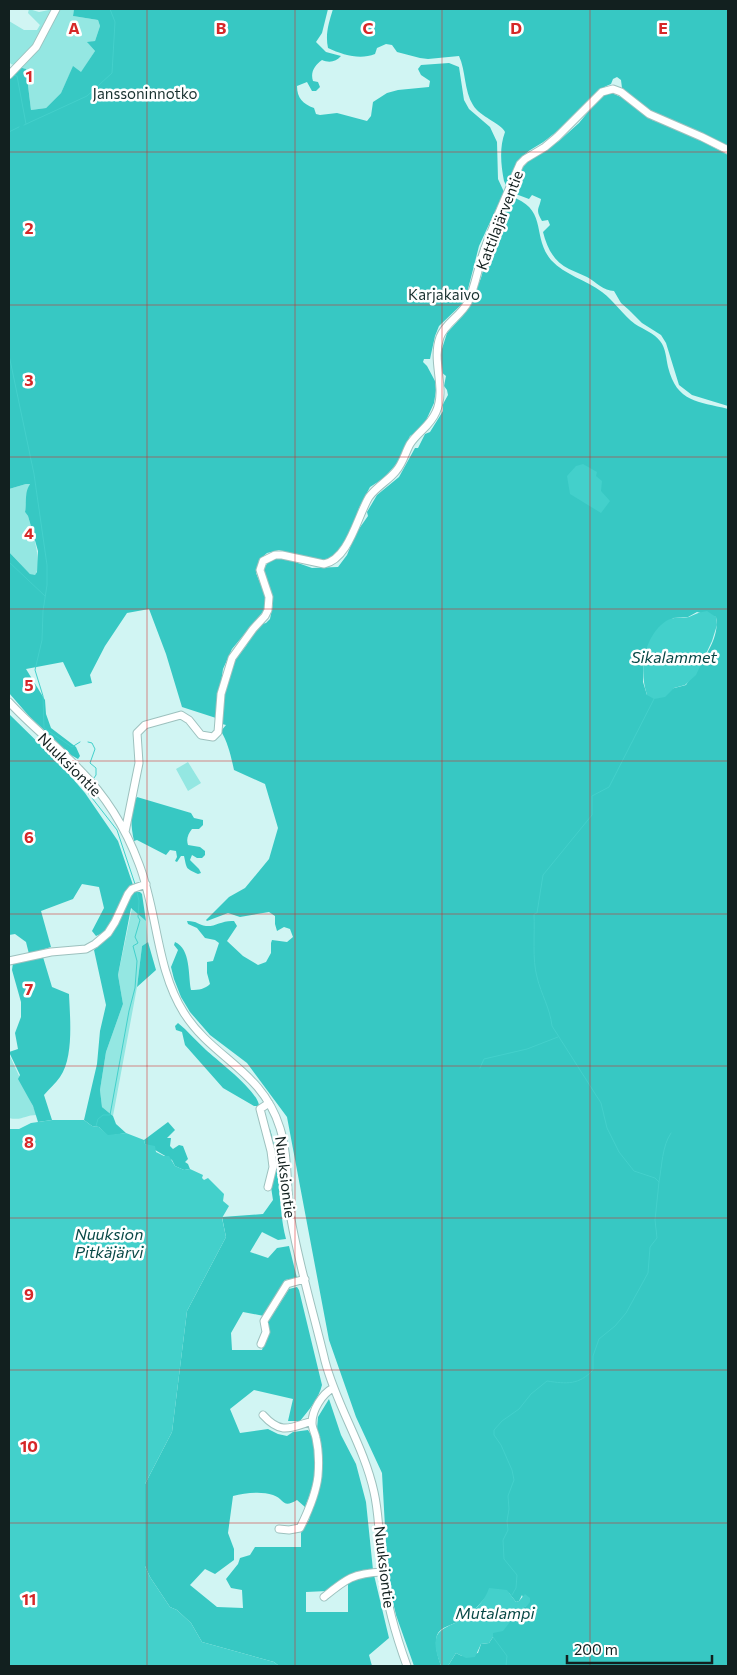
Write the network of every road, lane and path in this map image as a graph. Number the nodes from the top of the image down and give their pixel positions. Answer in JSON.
{"nodes":[{"id":1,"x":56,"y":9,"type":"edge"},
{"id":2,"x":9,"y":75,"type":"edge"},
{"id":3,"x":728,"y":150,"type":"edge"},
{"id":4,"x":9,"y":702,"type":"edge"},
{"id":5,"x":125,"y":832,"type":"junction"},
{"id":6,"x":146,"y":884,"type":"junction"},
{"id":7,"x":9,"y":961,"type":"edge"},
{"id":8,"x":269,"y":1103,"type":"junction"},
{"id":9,"x":268,"y":1188,"type":"dead end"},
{"id":10,"x":305,"y":1279,"type":"junction"},
{"id":11,"x":261,"y":1344,"type":"dead end"},
{"id":12,"x":333,"y":1388,"type":"junction"},
{"id":13,"x":263,"y":1415,"type":"dead end"},
{"id":14,"x":312,"y":1421,"type":"junction"},
{"id":15,"x":279,"y":1529,"type":"dead end"},
{"id":16,"x":383,"y":1572,"type":"junction"},
{"id":17,"x":324,"y":1597,"type":"dead end"},
{"id":18,"x":407,"y":1666,"type":"edge"}],
"edges":[{"from":1,"to":2,"type":"street"},
{"from":3,"to":5,"type":"street","name":"Kattilajärventie"},
{"from":4,"to":5,"type":"street","name":"Nuuksiontie"},
{"from":5,"to":6,"type":"street","name":"Nuuksiontie"},
{"from":6,"to":7,"type":"street"},
{"from":6,"to":8,"type":"street","name":"Nuuksiontie"},
{"from":8,"to":9,"type":"street"},
{"from":8,"to":10,"type":"street","name":"Nuuksiontie"},
{"from":10,"to":11,"type":"street"},
{"from":10,"to":12,"type":"street","name":"Nuuksiontie"},
{"from":12,"to":14,"type":"street"},
{"from":12,"to":16,"type":"street","name":"Nuuksiontie"},
{"from":13,"to":14,"type":"street"},
{"from":14,"to":15,"type":"street"},
{"from":16,"to":17,"type":"street"},
{"from":16,"to":18,"type":"street","name":"Nuuksiontie"}]}
